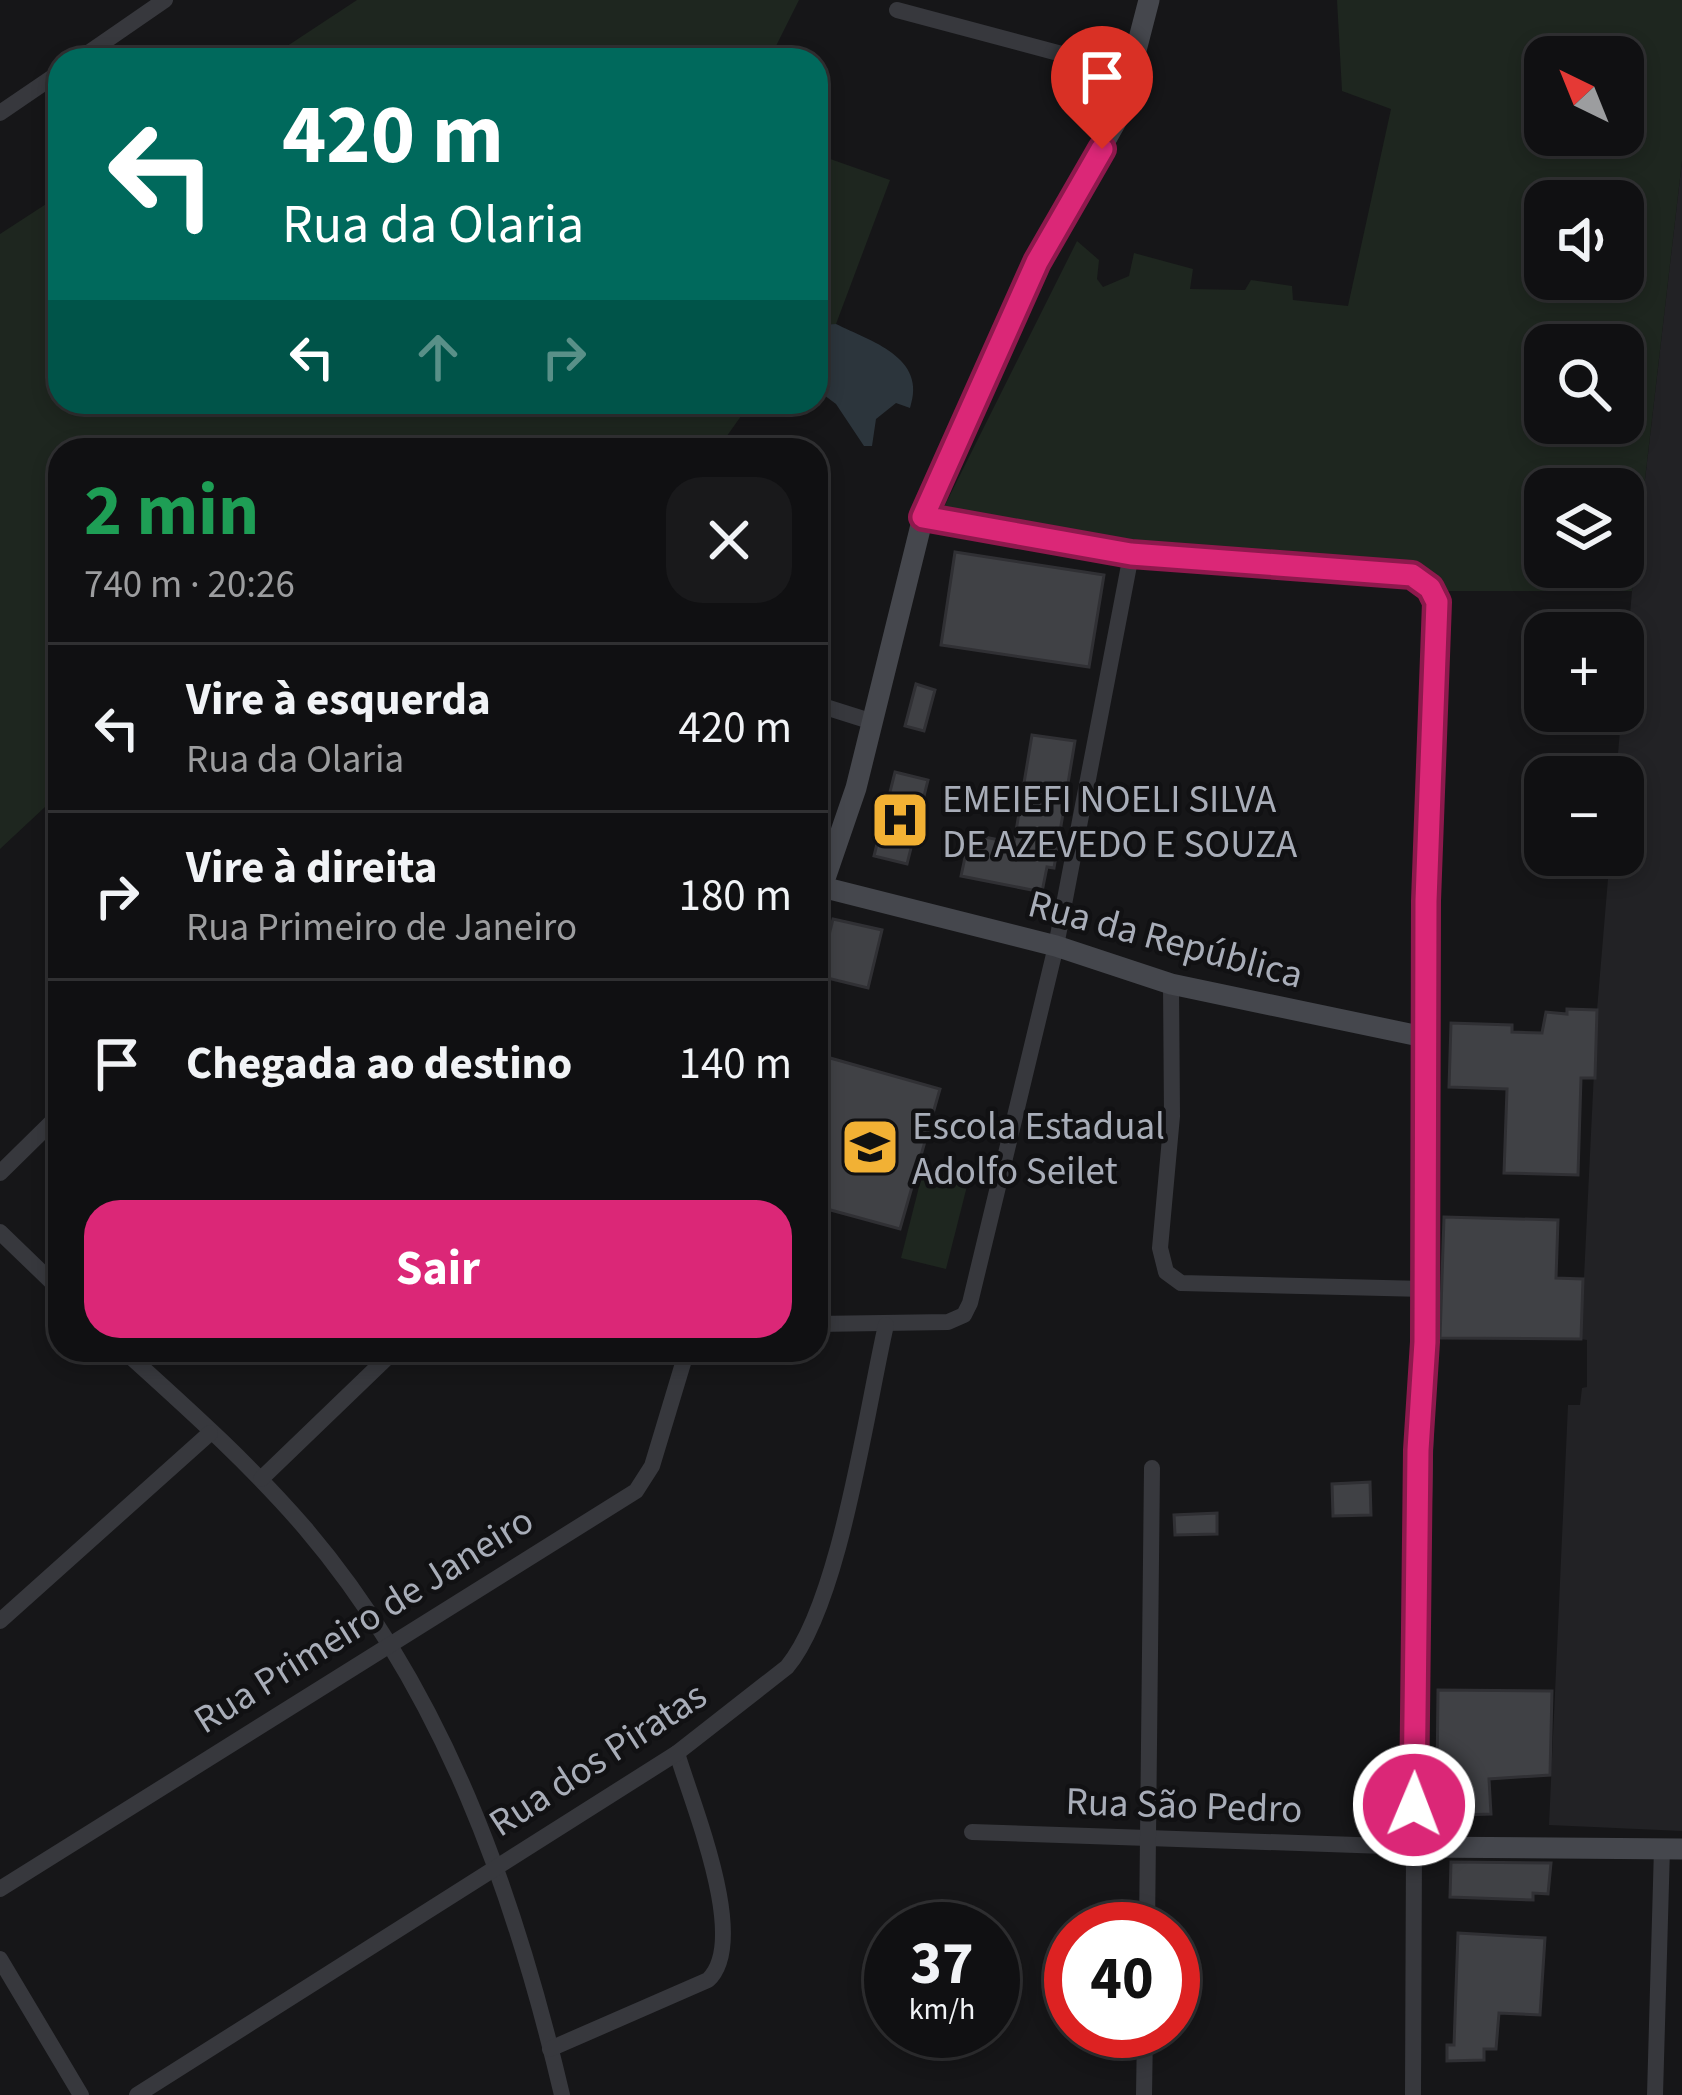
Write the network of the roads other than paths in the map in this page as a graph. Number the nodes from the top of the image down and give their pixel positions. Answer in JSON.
{"nodes":[{"id":1,"x":165,"y":0,"type":"edge"},
{"id":2,"x":1149,"y":0,"type":"edge"},
{"id":3,"x":897,"y":10,"type":"dead end"},
{"id":4,"x":95,"y":48,"type":"edge"},
{"id":5,"x":1133,"y":73,"type":"junction"},
{"id":6,"x":48,"y":80,"type":"edge"},
{"id":7,"x":0,"y":113,"type":"edge"},
{"id":8,"x":923,"y":517,"type":"junction"},
{"id":9,"x":1131,"y":554,"type":"junction"},
{"id":10,"x":828,"y":708,"type":"edge"},
{"id":11,"x":873,"y":722,"type":"junction"},
{"id":12,"x":828,"y":869,"type":"edge"},
{"id":13,"x":828,"y":900,"type":"edge"},
{"id":14,"x":1056,"y":946,"type":"junction"},
{"id":15,"x":1171,"y":984,"type":"junction"},
{"id":16,"x":1424,"y":1037,"type":"junction"},
{"id":17,"x":48,"y":1126,"type":"edge"},
{"id":18,"x":0,"y":1173,"type":"edge"},
{"id":19,"x":0,"y":1232,"type":"edge"},
{"id":20,"x":48,"y":1278,"type":"edge"},
{"id":21,"x":1424,"y":1289,"type":"junction"},
{"id":22,"x":828,"y":1324,"type":"edge"},
{"id":23,"x":886,"y":1325,"type":"junction"},
{"id":24,"x":136,"y":1362,"type":"edge"},
{"id":25,"x":383,"y":1362,"type":"edge"},
{"id":26,"x":683,"y":1362,"type":"edge"},
{"id":27,"x":210,"y":1433,"type":"junction"},
{"id":28,"x":1151,"y":1468,"type":"dead end"},
{"id":29,"x":261,"y":1479,"type":"junction"},
{"id":30,"x":0,"y":1621,"type":"edge"},
{"id":31,"x":387,"y":1643,"type":"junction"},
{"id":32,"x":677,"y":1753,"type":"junction"},
{"id":33,"x":972,"y":1832,"type":"dead end"},
{"id":34,"x":1149,"y":1840,"type":"junction"},
{"id":35,"x":1414,"y":1847,"type":"junction"},
{"id":36,"x":1672,"y":1849,"type":"edge"},
{"id":37,"x":495,"y":1864,"type":"junction"},
{"id":38,"x":0,"y":1889,"type":"edge"},
{"id":39,"x":1148,"y":1902,"type":"edge"},
{"id":40,"x":0,"y":1959,"type":"edge"},
{"id":41,"x":550,"y":2049,"type":"junction"},
{"id":42,"x":1145,"y":2058,"type":"edge"},
{"id":43,"x":81,"y":2095,"type":"edge"},
{"id":44,"x":137,"y":2095,"type":"edge"},
{"id":45,"x":562,"y":2095,"type":"edge"},
{"id":46,"x":1144,"y":2095,"type":"edge"},
{"id":47,"x":1413,"y":2095,"type":"edge"},
{"id":48,"x":1654,"y":2095,"type":"edge"}],
"edges":[{"from":1,"to":4,"type":"street"},
{"from":2,"to":5,"type":"street"},
{"from":3,"to":5,"type":"street"},
{"from":5,"to":8,"type":"street"},
{"from":6,"to":7,"type":"street"},
{"from":8,"to":9,"type":"street"},
{"from":8,"to":11,"type":"street"},
{"from":9,"to":14,"type":"street"},
{"from":9,"to":16,"type":"street"},
{"from":10,"to":11,"type":"street"},
{"from":11,"to":12,"type":"street"},
{"from":13,"to":14,"type":"street","name":"Rua da República"},
{"from":14,"to":15,"type":"street","name":"Rua da República"},
{"from":14,"to":23,"type":"street"},
{"from":15,"to":16,"type":"street","name":"Rua da República"},
{"from":15,"to":21,"type":"street"},
{"from":16,"to":21,"type":"street"},
{"from":17,"to":18,"type":"street"},
{"from":19,"to":20,"type":"street"},
{"from":21,"to":35,"type":"street"},
{"from":22,"to":23,"type":"street"},
{"from":23,"to":32,"type":"street","name":"Rua dos Piratas"},
{"from":24,"to":27,"type":"street"},
{"from":25,"to":29,"type":"street"},
{"from":26,"to":31,"type":"street","name":"Rua Primeiro de Janeiro"},
{"from":27,"to":29,"type":"street"},
{"from":27,"to":30,"type":"street"},
{"from":28,"to":34,"type":"street"},
{"from":29,"to":31,"type":"street"},
{"from":31,"to":37,"type":"street"},
{"from":31,"to":38,"type":"street","name":"Rua Primeiro de Janeiro"},
{"from":32,"to":37,"type":"street","name":"Rua dos Piratas"},
{"from":32,"to":41,"type":"street"},
{"from":33,"to":34,"type":"street","name":"Rua São Pedro"},
{"from":34,"to":35,"type":"street","name":"Rua São Pedro"},
{"from":34,"to":39,"type":"street"},
{"from":35,"to":36,"type":"street","name":"Rua São Pedro"},
{"from":35,"to":47,"type":"street"},
{"from":36,"to":48,"type":"street"},
{"from":37,"to":41,"type":"street"},
{"from":37,"to":44,"type":"street","name":"Rua dos Piratas"},
{"from":40,"to":43,"type":"street"},
{"from":41,"to":45,"type":"street"},
{"from":42,"to":46,"type":"street"}]}
